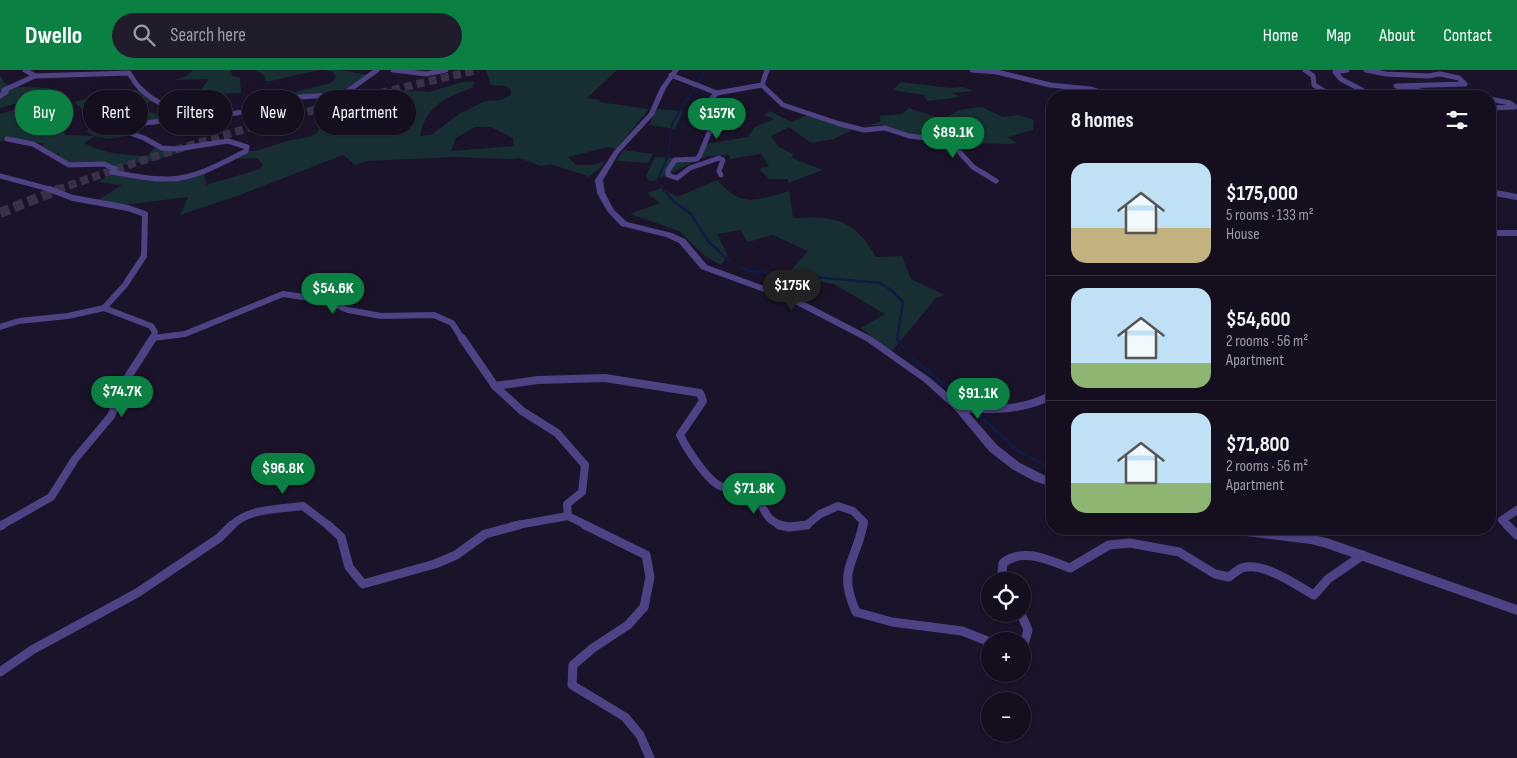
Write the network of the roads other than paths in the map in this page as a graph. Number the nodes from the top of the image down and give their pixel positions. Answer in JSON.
{"nodes":[{"id":1,"x":25,"y":70,"type":"edge"},
{"id":2,"x":377,"y":70,"type":"edge"},
{"id":3,"x":393,"y":70,"type":"edge"},
{"id":4,"x":446,"y":70,"type":"edge"},
{"id":5,"x":767,"y":70,"type":"edge"},
{"id":6,"x":972,"y":70,"type":"edge"},
{"id":7,"x":1305,"y":70,"type":"edge"},
{"id":8,"x":1347,"y":70,"type":"edge"},
{"id":9,"x":1366,"y":70,"type":"edge"},
{"id":10,"x":674,"y":72,"type":"edge"},
{"id":11,"x":35,"y":76,"type":"junction"},
{"id":12,"x":762,"y":85,"type":"junction"},
{"id":13,"x":1093,"y":90,"type":"edge"},
{"id":14,"x":1321,"y":90,"type":"edge"},
{"id":15,"x":1362,"y":90,"type":"edge"},
{"id":16,"x":1410,"y":90,"type":"edge"},
{"id":17,"x":717,"y":93,"type":"junction"},
{"id":18,"x":0,"y":96,"type":"edge"},
{"id":19,"x":158,"y":101,"type":"edge"},
{"id":20,"x":1496,"y":101,"type":"edge"},
{"id":21,"x":1496,"y":108,"type":"edge"},
{"id":22,"x":232,"y":114,"type":"edge"},
{"id":23,"x":158,"y":121,"type":"edge"},
{"id":24,"x":7,"y":139,"type":"dead end"},
{"id":25,"x":722,"y":175,"type":"dead end"},
{"id":26,"x":0,"y":176,"type":"edge"},
{"id":27,"x":996,"y":181,"type":"dead end"},
{"id":28,"x":1496,"y":193,"type":"edge"},
{"id":29,"x":1517,"y":197,"type":"edge"},
{"id":30,"x":1496,"y":233,"type":"edge"},
{"id":31,"x":1517,"y":233,"type":"edge"},
{"id":32,"x":104,"y":308,"type":"junction"},
{"id":33,"x":0,"y":327,"type":"edge"},
{"id":34,"x":153,"y":338,"type":"junction"},
{"id":35,"x":494,"y":386,"type":"junction"},
{"id":36,"x":1046,"y":396,"type":"edge"},
{"id":37,"x":960,"y":408,"type":"junction"},
{"id":38,"x":1046,"y":481,"type":"edge"},
{"id":39,"x":1517,"y":510,"type":"edge"},
{"id":40,"x":568,"y":516,"type":"junction"},
{"id":41,"x":0,"y":526,"type":"edge"},
{"id":42,"x":1279,"y":535,"type":"edge"},
{"id":43,"x":1517,"y":535,"type":"edge"},
{"id":44,"x":1363,"y":555,"type":"junction"},
{"id":45,"x":1002,"y":572,"type":"edge"},
{"id":46,"x":1517,"y":610,"type":"edge"},
{"id":47,"x":981,"y":638,"type":"edge"},
{"id":48,"x":0,"y":672,"type":"edge"},
{"id":49,"x":650,"y":758,"type":"edge"}],
"edges":[{"from":1,"to":11,"type":"street"},
{"from":2,"to":22,"type":"street"},
{"from":3,"to":4,"type":"street"},
{"from":5,"to":12,"type":"street"},
{"from":6,"to":13,"type":"street"},
{"from":7,"to":14,"type":"street"},
{"from":8,"to":15,"type":"street"},
{"from":9,"to":16,"type":"street"},
{"from":10,"to":17,"type":"street"},
{"from":10,"to":37,"type":"street"},
{"from":11,"to":18,"type":"street"},
{"from":11,"to":19,"type":"street"},
{"from":12,"to":17,"type":"street"},
{"from":12,"to":27,"type":"street"},
{"from":17,"to":25,"type":"street"},
{"from":20,"to":21,"type":"street"},
{"from":23,"to":24,"type":"street"},
{"from":26,"to":32,"type":"street"},
{"from":28,"to":29,"type":"street"},
{"from":30,"to":31,"type":"street"},
{"from":32,"to":33,"type":"street"},
{"from":32,"to":34,"type":"street"},
{"from":34,"to":35,"type":"street"},
{"from":34,"to":41,"type":"street"},
{"from":35,"to":40,"type":"street"},
{"from":35,"to":47,"type":"street"},
{"from":36,"to":37,"type":"street"},
{"from":37,"to":38,"type":"street"},
{"from":39,"to":43,"type":"street"},
{"from":40,"to":48,"type":"street"},
{"from":40,"to":49,"type":"street"},
{"from":42,"to":44,"type":"street"},
{"from":44,"to":45,"type":"street"},
{"from":44,"to":46,"type":"street"}]}
